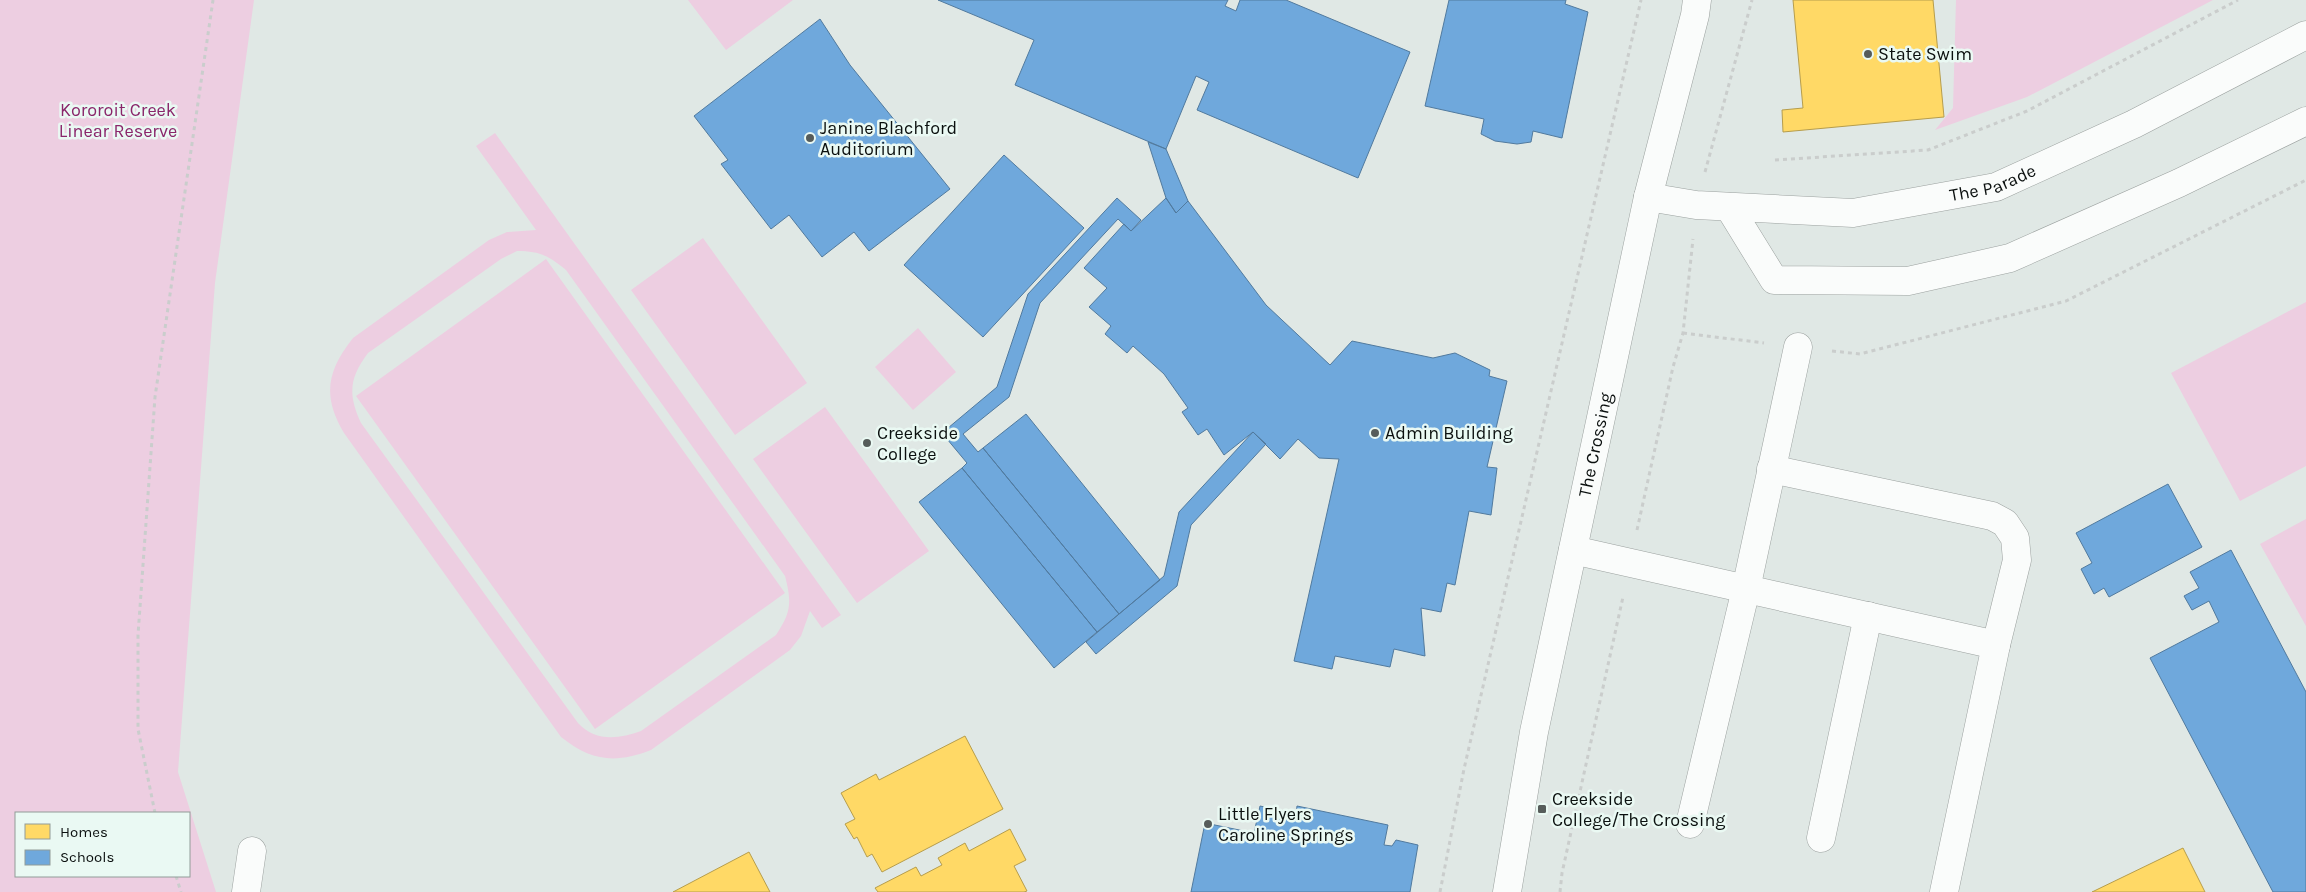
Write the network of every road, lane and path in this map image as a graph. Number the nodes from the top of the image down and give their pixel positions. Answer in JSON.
{"nodes":[{"id":1,"x":213,"y":0,"type":"edge"},
{"id":2,"x":1641,"y":0,"type":"edge"},
{"id":3,"x":1697,"y":0,"type":"edge"},
{"id":4,"x":1752,"y":0,"type":"edge"},
{"id":5,"x":2238,"y":0,"type":"edge"},
{"id":6,"x":2306,"y":35,"type":"edge"},
{"id":7,"x":2306,"y":121,"type":"edge"},
{"id":8,"x":1775,"y":160,"type":"dead end"},
{"id":9,"x":1648,"y":197,"type":"junction"},
{"id":10,"x":1696,"y":205,"type":"junction"},
{"id":11,"x":1729,"y":207,"type":"junction"},
{"id":12,"x":1798,"y":347,"type":"dead end"},
{"id":13,"x":1771,"y":470,"type":"junction"},
{"id":14,"x":1573,"y":550,"type":"junction"},
{"id":15,"x":1630,"y":564,"type":"junction"},
{"id":16,"x":1746,"y":589,"type":"junction"},
{"id":17,"x":1868,"y":616,"type":"junction"},
{"id":18,"x":1996,"y":645,"type":"junction"},
{"id":19,"x":155,"y":812,"type":"edge"},
{"id":20,"x":1690,"y":824,"type":"dead end"},
{"id":21,"x":1821,"y":838,"type":"dead end"},
{"id":22,"x":252,"y":851,"type":"dead end"},
{"id":23,"x":176,"y":877,"type":"edge"},
{"id":24,"x":181,"y":892,"type":"edge"},
{"id":25,"x":246,"y":892,"type":"edge"},
{"id":26,"x":1440,"y":892,"type":"edge"},
{"id":27,"x":1507,"y":892,"type":"edge"},
{"id":28,"x":1560,"y":892,"type":"edge"},
{"id":29,"x":1944,"y":892,"type":"edge"}],
"edges":[{"from":1,"to":19,"type":"path"},
{"from":2,"to":26,"type":"path"},
{"from":3,"to":9,"type":"street","name":"The Crossing"},
{"from":4,"to":10,"type":"path"},
{"from":5,"to":8,"type":"path"},
{"from":6,"to":11,"type":"street","name":"The Parade"},
{"from":7,"to":11,"type":"street"},
{"from":9,"to":10,"type":"street","name":"The Parade"},
{"from":9,"to":14,"type":"street","name":"The Crossing"},
{"from":10,"to":11,"type":"street","name":"The Parade"},
{"from":10,"to":15,"type":"path"},
{"from":12,"to":13,"type":"street"},
{"from":13,"to":16,"type":"street"},
{"from":13,"to":18,"type":"street"},
{"from":14,"to":15,"type":"street"},
{"from":14,"to":27,"type":"street","name":"The Crossing"},
{"from":15,"to":16,"type":"street"},
{"from":15,"to":28,"type":"path"},
{"from":16,"to":17,"type":"street"},
{"from":16,"to":20,"type":"street"},
{"from":17,"to":18,"type":"street"},
{"from":17,"to":21,"type":"street"},
{"from":18,"to":29,"type":"street"},
{"from":22,"to":25,"type":"street"},
{"from":23,"to":24,"type":"path"}]}
